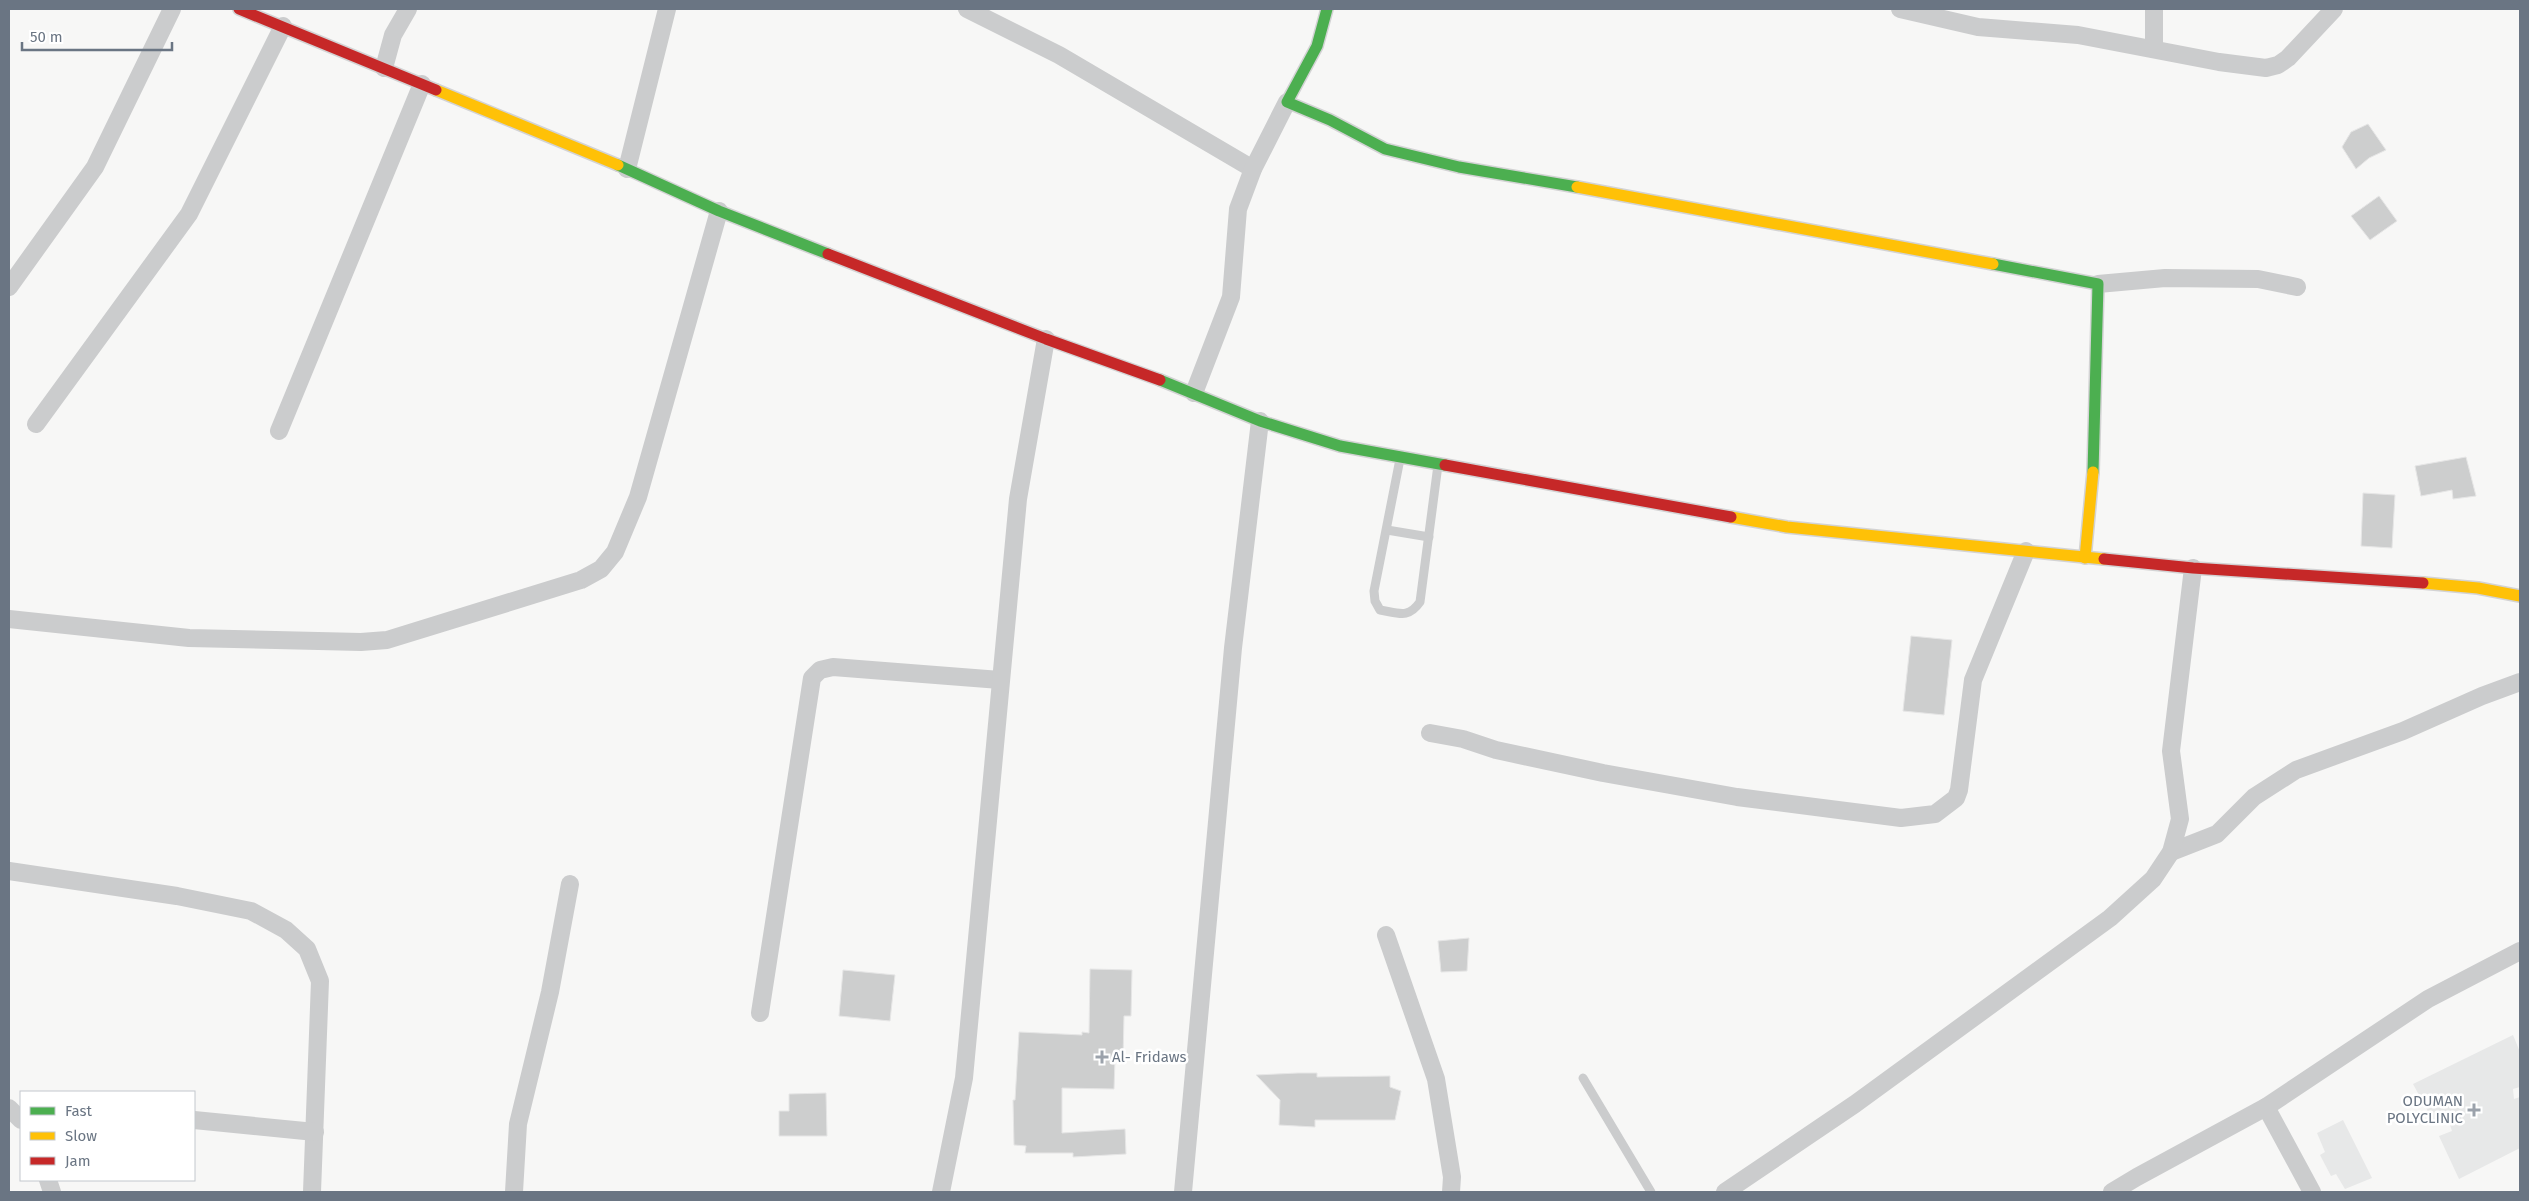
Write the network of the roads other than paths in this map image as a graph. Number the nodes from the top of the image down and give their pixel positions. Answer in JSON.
{"nodes":[{"id":1,"x":172,"y":9,"type":"edge"},
{"id":2,"x":239,"y":9,"type":"edge"},
{"id":3,"x":408,"y":9,"type":"edge"},
{"id":4,"x":667,"y":9,"type":"edge"},
{"id":5,"x":967,"y":9,"type":"edge"},
{"id":6,"x":1327,"y":9,"type":"edge"},
{"id":7,"x":1900,"y":9,"type":"edge"},
{"id":8,"x":2154,"y":9,"type":"edge"},
{"id":9,"x":2334,"y":9,"type":"edge"},
{"id":10,"x":282,"y":26,"type":"junction"},
{"id":11,"x":2154,"y":49,"type":"junction"},
{"id":12,"x":384,"y":68,"type":"junction"},
{"id":13,"x":422,"y":84,"type":"junction"},
{"id":14,"x":1287,"y":102,"type":"junction"},
{"id":15,"x":627,"y":168,"type":"junction"},
{"id":16,"x":1253,"y":169,"type":"junction"},
{"id":17,"x":719,"y":211,"type":"junction"},
{"id":18,"x":2098,"y":284,"type":"junction"},
{"id":19,"x":2297,"y":286,"type":"dead end"},
{"id":20,"x":9,"y":287,"type":"edge"},
{"id":21,"x":1046,"y":339,"type":"junction"},
{"id":22,"x":1194,"y":393,"type":"junction"},
{"id":23,"x":1260,"y":421,"type":"junction"},
{"id":24,"x":36,"y":424,"type":"dead end"},
{"id":25,"x":279,"y":431,"type":"dead end"},
{"id":26,"x":1400,"y":458,"type":"junction"},
{"id":27,"x":1438,"y":465,"type":"junction"},
{"id":28,"x":1387,"y":530,"type":"junction"},
{"id":29,"x":1429,"y":537,"type":"junction"},
{"id":30,"x":2026,"y":551,"type":"junction"},
{"id":31,"x":2085,"y":558,"type":"junction"},
{"id":32,"x":2193,"y":568,"type":"junction"},
{"id":33,"x":2520,"y":596,"type":"edge"},
{"id":34,"x":9,"y":619,"type":"edge"},
{"id":35,"x":1000,"y":680,"type":"junction"},
{"id":36,"x":2520,"y":682,"type":"edge"},
{"id":37,"x":1430,"y":732,"type":"dead end"},
{"id":38,"x":2171,"y":852,"type":"junction"},
{"id":39,"x":9,"y":871,"type":"edge"},
{"id":40,"x":570,"y":884,"type":"dead end"},
{"id":41,"x":1386,"y":934,"type":"dead end"},
{"id":42,"x":2520,"y":951,"type":"edge"},
{"id":43,"x":760,"y":1013,"type":"dead end"},
{"id":44,"x":1583,"y":1078,"type":"dead end"},
{"id":45,"x":2266,"y":1107,"type":"junction"},
{"id":46,"x":195,"y":1120,"type":"edge"},
{"id":47,"x":315,"y":1132,"type":"junction"},
{"id":48,"x":312,"y":1192,"type":"edge"},
{"id":49,"x":514,"y":1192,"type":"edge"},
{"id":50,"x":941,"y":1192,"type":"edge"},
{"id":51,"x":1183,"y":1192,"type":"edge"},
{"id":52,"x":1451,"y":1192,"type":"edge"},
{"id":53,"x":1651,"y":1192,"type":"edge"},
{"id":54,"x":1725,"y":1192,"type":"edge"},
{"id":55,"x":2112,"y":1192,"type":"edge"},
{"id":56,"x":2312,"y":1192,"type":"edge"}],
"edges":[{"from":1,"to":20,"type":"street"},
{"from":2,"to":10,"type":"street"},
{"from":3,"to":12,"type":"street"},
{"from":4,"to":15,"type":"street"},
{"from":5,"to":16,"type":"street"},
{"from":6,"to":14,"type":"street"},
{"from":7,"to":11,"type":"street"},
{"from":8,"to":11,"type":"street"},
{"from":9,"to":11,"type":"street"},
{"from":10,"to":12,"type":"street"},
{"from":10,"to":24,"type":"street"},
{"from":12,"to":13,"type":"street"},
{"from":13,"to":15,"type":"street"},
{"from":13,"to":25,"type":"street"},
{"from":14,"to":16,"type":"street"},
{"from":14,"to":18,"type":"street"},
{"from":15,"to":17,"type":"street"},
{"from":16,"to":22,"type":"street"},
{"from":17,"to":21,"type":"street"},
{"from":17,"to":34,"type":"street"},
{"from":18,"to":19,"type":"street"},
{"from":18,"to":31,"type":"street"},
{"from":21,"to":22,"type":"street"},
{"from":21,"to":35,"type":"street"},
{"from":22,"to":23,"type":"street"},
{"from":23,"to":26,"type":"street"},
{"from":23,"to":51,"type":"street"},
{"from":26,"to":27,"type":"street"},
{"from":26,"to":28,"type":"lane"},
{"from":27,"to":29,"type":"lane"},
{"from":27,"to":30,"type":"street"},
{"from":28,"to":29,"type":"lane"},
{"from":28,"to":29,"type":"lane"},
{"from":30,"to":31,"type":"street"},
{"from":30,"to":37,"type":"street"},
{"from":31,"to":32,"type":"street"},
{"from":32,"to":33,"type":"street"},
{"from":32,"to":38,"type":"street"},
{"from":35,"to":43,"type":"street"},
{"from":35,"to":50,"type":"street"},
{"from":36,"to":38,"type":"street"},
{"from":38,"to":54,"type":"street"},
{"from":39,"to":47,"type":"street"},
{"from":40,"to":49,"type":"street"},
{"from":41,"to":52,"type":"street"},
{"from":42,"to":45,"type":"street"},
{"from":44,"to":53,"type":"lane"},
{"from":45,"to":55,"type":"street"},
{"from":45,"to":56,"type":"street"},
{"from":46,"to":47,"type":"street"},
{"from":47,"to":48,"type":"street"}]}
